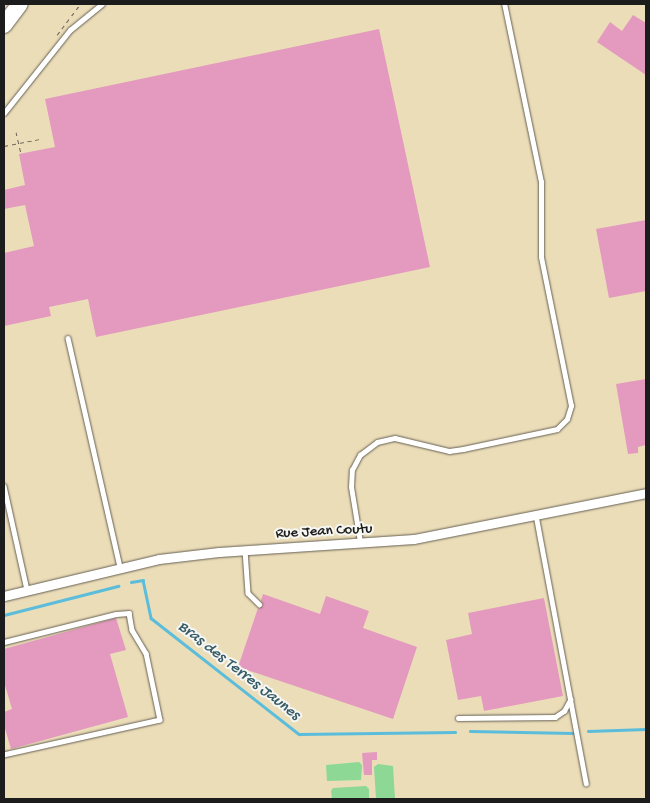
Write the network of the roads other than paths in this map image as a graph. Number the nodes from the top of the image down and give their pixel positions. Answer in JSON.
{"nodes":[{"id":1,"x":20,"y":4,"type":"edge"},
{"id":2,"x":102,"y":4,"type":"edge"},
{"id":3,"x":504,"y":4,"type":"edge"},
{"id":4,"x":4,"y":25,"type":"edge"},
{"id":5,"x":4,"y":113,"type":"edge"},
{"id":6,"x":68,"y":338,"type":"dead end"},
{"id":7,"x":4,"y":486,"type":"edge"},
{"id":8,"x":646,"y":493,"type":"edge"},
{"id":9,"x":536,"y":515,"type":"junction"},
{"id":10,"x":360,"y":544,"type":"junction"},
{"id":11,"x":245,"y":550,"type":"junction"},
{"id":12,"x":120,"y":567,"type":"junction"},
{"id":13,"x":27,"y":590,"type":"junction"},
{"id":14,"x":4,"y":596,"type":"edge"},
{"id":15,"x":259,"y":604,"type":"dead end"},
{"id":16,"x":4,"y":642,"type":"edge"},
{"id":17,"x":571,"y":698,"type":"junction"},
{"id":18,"x":458,"y":718,"type":"dead end"},
{"id":19,"x":4,"y":755,"type":"edge"},
{"id":20,"x":586,"y":782,"type":"dead end"}],
"edges":[{"from":1,"to":4,"type":"highway"},
{"from":2,"to":5,"type":"lane"},
{"from":3,"to":10,"type":"lane"},
{"from":6,"to":12,"type":"lane"},
{"from":7,"to":13,"type":"lane"},
{"from":8,"to":9,"type":"street","name":"Rue Jean Coutu"},
{"from":9,"to":10,"type":"street","name":"Rue Jean Coutu"},
{"from":9,"to":17,"type":"lane"},
{"from":10,"to":11,"type":"street","name":"Rue Jean Coutu"},
{"from":11,"to":12,"type":"street","name":"Rue Jean Coutu"},
{"from":11,"to":15,"type":"lane"},
{"from":12,"to":13,"type":"street","name":"Rue Jean Coutu"},
{"from":13,"to":14,"type":"street","name":"Rue Jean Coutu"},
{"from":16,"to":19,"type":"lane"},
{"from":17,"to":18,"type":"lane"},
{"from":17,"to":20,"type":"lane"}]}
